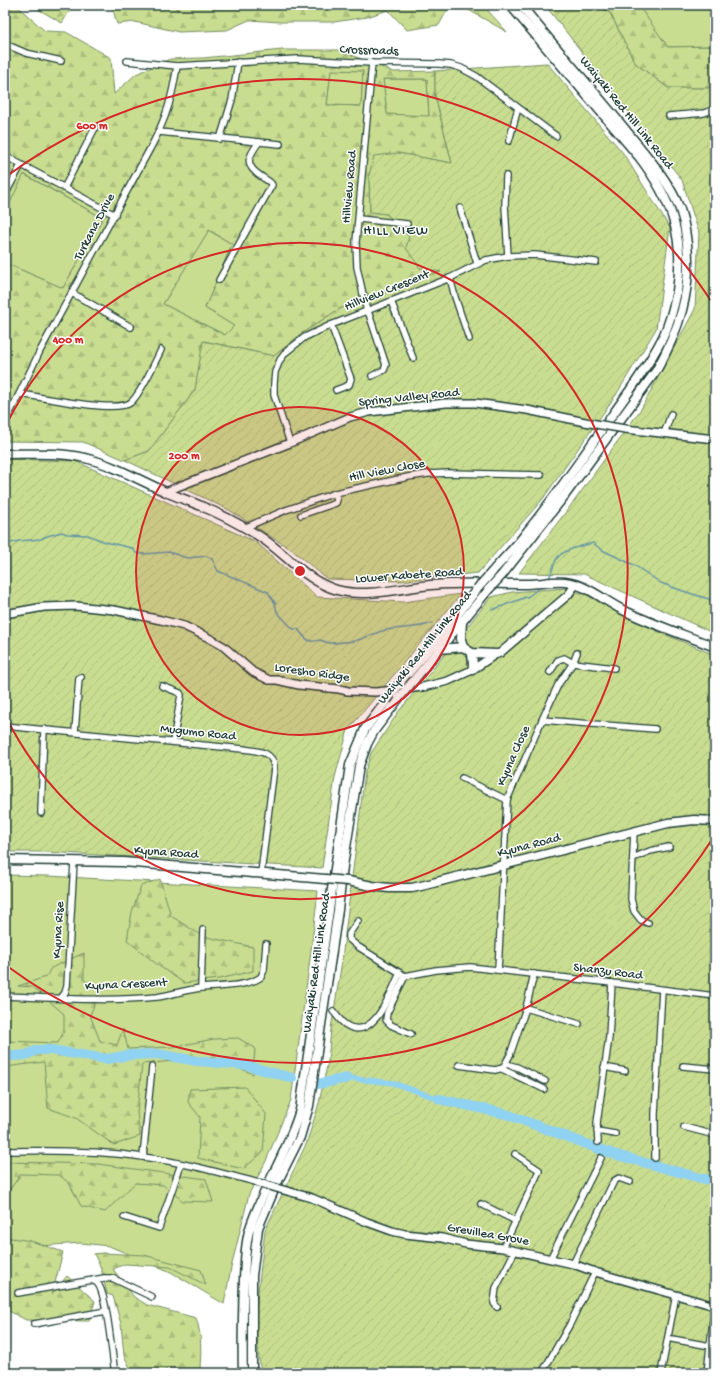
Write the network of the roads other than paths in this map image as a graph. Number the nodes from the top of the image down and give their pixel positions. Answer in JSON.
{"nodes":[{"id":1,"x":510,"y":5,"type":"edge"},
{"id":2,"x":521,"y":5,"type":"edge"},
{"id":3,"x":5,"y":44,"type":"edge"},
{"id":4,"x":61,"y":61,"type":"dead end"},
{"id":5,"x":127,"y":61,"type":"dead end"},
{"id":6,"x":238,"y":62,"type":"junction"},
{"id":7,"x":372,"y":63,"type":"junction"},
{"id":8,"x":177,"y":66,"type":"junction"},
{"id":9,"x":518,"y":108,"type":"junction"},
{"id":10,"x":715,"y":109,"type":"edge"},
{"id":11,"x":669,"y":116,"type":"dead end"},
{"id":12,"x":94,"y":128,"type":"dead end"},
{"id":13,"x":159,"y":132,"type":"junction"},
{"id":14,"x":556,"y":136,"type":"dead end"},
{"id":15,"x":220,"y":139,"type":"junction"},
{"id":16,"x":508,"y":141,"type":"dead end"},
{"id":17,"x":259,"y":142,"type":"junction"},
{"id":18,"x":280,"y":144,"type":"dead end"},
{"id":19,"x":5,"y":156,"type":"edge"},
{"id":20,"x":21,"y":165,"type":"junction"},
{"id":21,"x":506,"y":176,"type":"dead end"},
{"id":22,"x":64,"y":188,"type":"junction"},
{"id":23,"x":5,"y":195,"type":"edge"},
{"id":24,"x":460,"y":208,"type":"dead end"},
{"id":25,"x":115,"y":214,"type":"junction"},
{"id":26,"x":359,"y":219,"type":"junction"},
{"id":27,"x":407,"y":224,"type":"dead end"},
{"id":28,"x":508,"y":256,"type":"junction"},
{"id":29,"x":596,"y":262,"type":"dead end"},
{"id":30,"x":477,"y":264,"type":"junction"},
{"id":31,"x":450,"y":278,"type":"junction"},
{"id":32,"x":219,"y":280,"type":"dead end"},
{"id":33,"x":72,"y":293,"type":"junction"},
{"id":34,"x":391,"y":301,"type":"junction"},
{"id":35,"x":367,"y":311,"type":"junction"},
{"id":36,"x":331,"y":325,"type":"junction"},
{"id":37,"x":131,"y":327,"type":"dead end"},
{"id":38,"x":470,"y":339,"type":"dead end"},
{"id":39,"x":161,"y":350,"type":"dead end"},
{"id":40,"x":413,"y":358,"type":"dead end"},
{"id":41,"x":372,"y":376,"type":"dead end"},
{"id":42,"x":336,"y":390,"type":"dead end"},
{"id":43,"x":20,"y":394,"type":"junction"},
{"id":44,"x":671,"y":414,"type":"dead end"},
{"id":45,"x":5,"y":423,"type":"edge"},
{"id":46,"x":664,"y":434,"type":"junction"},
{"id":47,"x":715,"y":440,"type":"edge"},
{"id":48,"x":290,"y":443,"type":"junction"},
{"id":49,"x":5,"y":454,"type":"edge"},
{"id":50,"x":541,"y":474,"type":"dead end"},
{"id":51,"x":166,"y":492,"type":"junction"},
{"id":52,"x":335,"y":493,"type":"junction"},
{"id":53,"x":301,"y":515,"type":"dead end"},
{"id":54,"x":244,"y":528,"type":"junction"},
{"id":55,"x":576,"y":584,"type":"junction"},
{"id":56,"x":5,"y":614,"type":"edge"},
{"id":57,"x":462,"y":621,"type":"junction"},
{"id":58,"x":463,"y":647,"type":"junction"},
{"id":59,"x":715,"y":647,"type":"edge"},
{"id":60,"x":439,"y":649,"type":"junction"},
{"id":61,"x":472,"y":653,"type":"junction"},
{"id":62,"x":577,"y":653,"type":"dead end"},
{"id":63,"x":496,"y":654,"type":"junction"},
{"id":64,"x":573,"y":663,"type":"junction"},
{"id":65,"x":614,"y":668,"type":"dead end"},
{"id":66,"x":472,"y":670,"type":"junction"},
{"id":67,"x":550,"y":672,"type":"dead end"},
{"id":68,"x":81,"y":677,"type":"dead end"},
{"id":69,"x":162,"y":686,"type":"dead end"},
{"id":70,"x":542,"y":720,"type":"junction"},
{"id":71,"x":5,"y":726,"type":"edge"},
{"id":72,"x":655,"y":729,"type":"dead end"},
{"id":73,"x":44,"y":730,"type":"junction"},
{"id":74,"x":75,"y":732,"type":"junction"},
{"id":75,"x":173,"y":742,"type":"junction"},
{"id":76,"x":462,"y":778,"type":"dead end"},
{"id":77,"x":507,"y":800,"type":"junction"},
{"id":78,"x":41,"y":813,"type":"dead end"},
{"id":79,"x":715,"y":821,"type":"edge"},
{"id":80,"x":634,"y":831,"type":"junction"},
{"id":81,"x":669,"y":847,"type":"dead end"},
{"id":82,"x":633,"y":858,"type":"junction"},
{"id":83,"x":5,"y":860,"type":"edge"},
{"id":84,"x":74,"y":862,"type":"junction"},
{"id":85,"x":504,"y":866,"type":"junction"},
{"id":86,"x":261,"y":873,"type":"junction"},
{"id":87,"x":358,"y":921,"type":"dead end"},
{"id":88,"x":648,"y":923,"type":"dead end"},
{"id":89,"x":203,"y":930,"type":"dead end"},
{"id":90,"x":266,"y":944,"type":"dead end"},
{"id":91,"x":498,"y":970,"type":"junction"},
{"id":92,"x":534,"y":974,"type":"junction"},
{"id":93,"x":403,"y":975,"type":"junction"},
{"id":94,"x":612,"y":983,"type":"junction"},
{"id":95,"x":201,"y":988,"type":"junction"},
{"id":96,"x":662,"y":990,"type":"junction"},
{"id":97,"x":5,"y":996,"type":"edge"},
{"id":98,"x":715,"y":996,"type":"edge"},
{"id":99,"x":61,"y":998,"type":"junction"},
{"id":100,"x":526,"y":1008,"type":"junction"},
{"id":101,"x":333,"y":1012,"type":"dead end"},
{"id":102,"x":579,"y":1024,"type":"dead end"},
{"id":103,"x":411,"y":1034,"type":"dead end"},
{"id":104,"x":506,"y":1064,"type":"junction"},
{"id":105,"x":459,"y":1065,"type":"dead end"},
{"id":106,"x":683,"y":1066,"type":"dead end"},
{"id":107,"x":152,"y":1067,"type":"dead end"},
{"id":108,"x":604,"y":1067,"type":"junction"},
{"id":109,"x":502,"y":1069,"type":"junction"},
{"id":110,"x":715,"y":1069,"type":"edge"},
{"id":111,"x":626,"y":1071,"type":"dead end"},
{"id":112,"x":545,"y":1081,"type":"dead end"},
{"id":113,"x":544,"y":1089,"type":"dead end"},
{"id":114,"x":684,"y":1127,"type":"dead end"},
{"id":115,"x":597,"y":1131,"type":"junction"},
{"id":116,"x":615,"y":1134,"type":"dead end"},
{"id":117,"x":715,"y":1135,"type":"edge"},
{"id":118,"x":598,"y":1142,"type":"dead end"},
{"id":119,"x":5,"y":1151,"type":"edge"},
{"id":120,"x":515,"y":1154,"type":"dead end"},
{"id":121,"x":143,"y":1156,"type":"junction"},
{"id":122,"x":601,"y":1158,"type":"dead end"},
{"id":123,"x":655,"y":1158,"type":"dead end"},
{"id":124,"x":181,"y":1164,"type":"junction"},
{"id":125,"x":630,"y":1182,"type":"dead end"},
{"id":126,"x":259,"y":1183,"type":"joint"},
{"id":127,"x":481,"y":1204,"type":"dead end"},
{"id":128,"x":124,"y":1217,"type":"dead end"},
{"id":129,"x":516,"y":1221,"type":"junction"},
{"id":130,"x":503,"y":1248,"type":"junction"},
{"id":131,"x":515,"y":1251,"type":"junction"},
{"id":132,"x":550,"y":1259,"type":"junction"},
{"id":133,"x":573,"y":1264,"type":"junction"},
{"id":134,"x":595,"y":1272,"type":"junction"},
{"id":135,"x":93,"y":1280,"type":"junction"},
{"id":136,"x":18,"y":1293,"type":"dead end"},
{"id":137,"x":676,"y":1295,"type":"junction"},
{"id":138,"x":152,"y":1297,"type":"dead end"},
{"id":139,"x":715,"y":1303,"type":"edge"},
{"id":140,"x":715,"y":1306,"type":"edge"},
{"id":141,"x":497,"y":1307,"type":"dead end"},
{"id":142,"x":106,"y":1311,"type":"junction"},
{"id":143,"x":34,"y":1324,"type":"dead end"},
{"id":144,"x":672,"y":1339,"type":"dead end"},
{"id":145,"x":710,"y":1346,"type":"junction"},
{"id":146,"x":115,"y":1373,"type":"edge"},
{"id":147,"x":243,"y":1373,"type":"edge"},
{"id":148,"x":252,"y":1373,"type":"edge"},
{"id":149,"x":542,"y":1373,"type":"edge"},
{"id":150,"x":661,"y":1373,"type":"edge"},
{"id":151,"x":707,"y":1373,"type":"edge"}],
"edges":[{"from":1,"to":147,"type":"main road","name":"Waiyaki Red Hill Link Road","bridge":true},
{"from":2,"to":57,"type":"main road","name":"Waiyaki Red Hill Link Road","bridge":true},
{"from":3,"to":4,"type":"street"},
{"from":5,"to":8,"type":"street","name":"Crossroads"},
{"from":6,"to":7,"type":"street","name":"Crossroads"},
{"from":6,"to":8,"type":"street","name":"Crossroads"},
{"from":6,"to":15,"type":"street"},
{"from":7,"to":9,"type":"street","name":"Crossroads"},
{"from":7,"to":26,"type":"street","name":"Hillview Road"},
{"from":8,"to":13,"type":"street","name":"Turkana Drive"},
{"from":9,"to":14,"type":"street","name":"Crossroads"},
{"from":9,"to":16,"type":"street"},
{"from":10,"to":11,"type":"street"},
{"from":12,"to":22,"type":"street"},
{"from":13,"to":15,"type":"street"},
{"from":13,"to":25,"type":"street","name":"Turkana Drive"},
{"from":15,"to":17,"type":"street"},
{"from":17,"to":18,"type":"street"},
{"from":17,"to":32,"type":"street"},
{"from":19,"to":20,"type":"street"},
{"from":20,"to":22,"type":"street"},
{"from":20,"to":23,"type":"street"},
{"from":21,"to":28,"type":"street"},
{"from":22,"to":25,"type":"street"},
{"from":24,"to":30,"type":"street"},
{"from":25,"to":33,"type":"street","name":"Turkana Drive"},
{"from":26,"to":27,"type":"street"},
{"from":26,"to":35,"type":"street","name":"Hillview Road"},
{"from":28,"to":29,"type":"street","name":"Hillview Crescent"},
{"from":28,"to":30,"type":"street","name":"Hillview Crescent"},
{"from":30,"to":31,"type":"street","name":"Hillview Crescent"},
{"from":31,"to":34,"type":"street","name":"Hillview Crescent"},
{"from":31,"to":38,"type":"street"},
{"from":33,"to":37,"type":"street"},
{"from":33,"to":43,"type":"street","name":"Turkana Drive"},
{"from":34,"to":35,"type":"street","name":"Hillview Crescent"},
{"from":34,"to":40,"type":"street"},
{"from":35,"to":36,"type":"street","name":"Hillview Crescent"},
{"from":35,"to":41,"type":"street","name":"Hillview Road"},
{"from":36,"to":42,"type":"street"},
{"from":36,"to":48,"type":"street","name":"Hillview Crescent"},
{"from":39,"to":43,"type":"street"},
{"from":43,"to":45,"type":"street","name":"Turkana Drive"},
{"from":44,"to":46,"type":"street"},
{"from":46,"to":47,"type":"street","name":"Spring Valley Road"},
{"from":46,"to":48,"type":"street","name":"Spring Valley Road","bridge":true},
{"from":48,"to":51,"type":"street","name":"Spring Valley Road"},
{"from":49,"to":51,"type":"main road","name":"Lower Kabete Road"},
{"from":50,"to":52,"type":"street","name":"Hill View Close"},
{"from":51,"to":54,"type":"main road","name":"Lower Kabete Road"},
{"from":52,"to":53,"type":"street"},
{"from":52,"to":54,"type":"street","name":"Hill View Close"},
{"from":54,"to":55,"type":"main road","name":"Lower Kabete Road"},
{"from":55,"to":59,"type":"main road","name":"Lower Kabete Road"},
{"from":55,"to":63,"type":"street","name":"Loresho Ridge"},
{"from":56,"to":66,"type":"street","name":"Loresho Ridge"},
{"from":57,"to":58,"type":"main road"},
{"from":57,"to":60,"type":"main road","name":"Waiyaki Red Hill Link Road"},
{"from":58,"to":60,"type":"main road"},
{"from":58,"to":61,"type":"main road"},
{"from":60,"to":148,"type":"main road","name":"Waiyaki Red Hill Link Road","bridge":true},
{"from":61,"to":63,"type":"main road"},
{"from":61,"to":66,"type":"main road"},
{"from":62,"to":64,"type":"street"},
{"from":63,"to":66,"type":"street","name":"Loresho Ridge"},
{"from":64,"to":65,"type":"street"},
{"from":64,"to":67,"type":"street"},
{"from":64,"to":70,"type":"street"},
{"from":68,"to":74,"type":"street"},
{"from":69,"to":75,"type":"street"},
{"from":70,"to":72,"type":"street","name":"Kyuna Close"},
{"from":70,"to":77,"type":"street","name":"Kyuna Close"},
{"from":71,"to":73,"type":"street","name":"Mugumo Road"},
{"from":73,"to":74,"type":"street","name":"Mugumo Road"},
{"from":73,"to":78,"type":"street"},
{"from":74,"to":75,"type":"street","name":"Mugumo Road"},
{"from":75,"to":86,"type":"street","name":"Mugumo Road"},
{"from":76,"to":77,"type":"street"},
{"from":77,"to":85,"type":"street","name":"Kyuna Close"},
{"from":79,"to":80,"type":"main road","name":"Kyuna Road"},
{"from":80,"to":82,"type":"street"},
{"from":80,"to":85,"type":"main road","name":"Kyuna Road"},
{"from":81,"to":82,"type":"street"},
{"from":82,"to":88,"type":"street"},
{"from":83,"to":84,"type":"main road","name":"Kyuna Road"},
{"from":84,"to":86,"type":"main road","name":"Kyuna Road"},
{"from":84,"to":99,"type":"street","name":"Kyuna Rise"},
{"from":85,"to":86,"type":"main road","name":"Kyuna Road","bridge":true},
{"from":85,"to":91,"type":"street"},
{"from":87,"to":93,"type":"street"},
{"from":89,"to":95,"type":"street"},
{"from":90,"to":95,"type":"street","name":"Kyuna Crescent"},
{"from":91,"to":92,"type":"street","name":"Shanzu Road"},
{"from":91,"to":93,"type":"street","name":"Shanzu Road"},
{"from":92,"to":94,"type":"street","name":"Shanzu Road"},
{"from":92,"to":100,"type":"street"},
{"from":93,"to":101,"type":"street"},
{"from":93,"to":103,"type":"street"},
{"from":94,"to":96,"type":"street","name":"Shanzu Road"},
{"from":94,"to":108,"type":"street"},
{"from":95,"to":99,"type":"street","name":"Kyuna Crescent"},
{"from":96,"to":98,"type":"street","name":"Shanzu Road"},
{"from":96,"to":123,"type":"street"},
{"from":97,"to":99,"type":"street","name":"Kyuna Crescent"},
{"from":100,"to":102,"type":"street"},
{"from":100,"to":104,"type":"street"},
{"from":104,"to":109,"type":"street"},
{"from":104,"to":112,"type":"street"},
{"from":105,"to":109,"type":"street"},
{"from":106,"to":110,"type":"street"},
{"from":107,"to":121,"type":"street"},
{"from":108,"to":111,"type":"street"},
{"from":108,"to":115,"type":"street"},
{"from":109,"to":113,"type":"street"},
{"from":114,"to":117,"type":"street"},
{"from":115,"to":116,"type":"street"},
{"from":115,"to":118,"type":"street"},
{"from":119,"to":121,"type":"street"},
{"from":120,"to":129,"type":"street"},
{"from":121,"to":124,"type":"street"},
{"from":122,"to":132,"type":"street"},
{"from":124,"to":126,"type":"street"},
{"from":124,"to":128,"type":"street"},
{"from":125,"to":133,"type":"street"},
{"from":126,"to":130,"type":"street","name":"Grevillea Grove","bridge":true},
{"from":127,"to":129,"type":"street"},
{"from":129,"to":130,"type":"street"},
{"from":130,"to":131,"type":"street","name":"Grevillea Grove"},
{"from":131,"to":132,"type":"street","name":"Grevillea Grove"},
{"from":131,"to":141,"type":"street"},
{"from":132,"to":133,"type":"street","name":"Grevillea Grove"},
{"from":133,"to":134,"type":"street","name":"Grevillea Grove"},
{"from":134,"to":137,"type":"street","name":"Grevillea Grove"},
{"from":134,"to":149,"type":"street"},
{"from":135,"to":136,"type":"street"},
{"from":135,"to":138,"type":"street"},
{"from":135,"to":142,"type":"street"},
{"from":137,"to":140,"type":"street","name":"Grevillea Grove"},
{"from":137,"to":150,"type":"street"},
{"from":139,"to":140,"type":"street"},
{"from":140,"to":145,"type":"street"},
{"from":142,"to":143,"type":"street"},
{"from":142,"to":146,"type":"street"},
{"from":144,"to":145,"type":"street"},
{"from":145,"to":151,"type":"street"}]}
